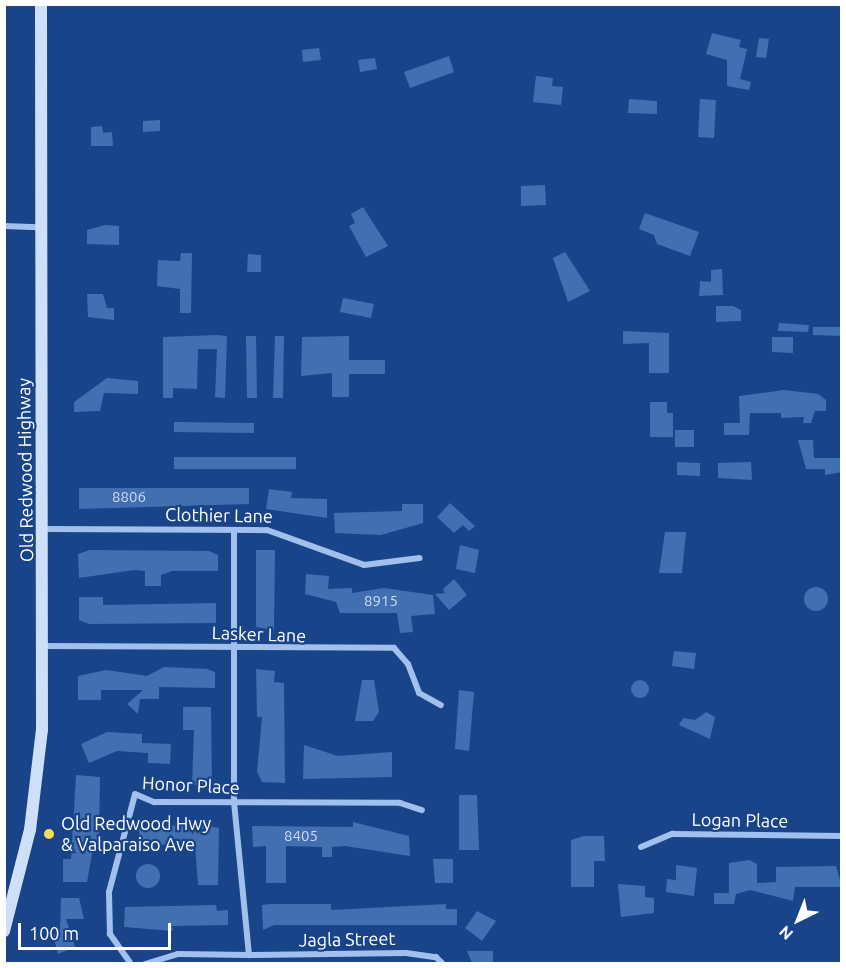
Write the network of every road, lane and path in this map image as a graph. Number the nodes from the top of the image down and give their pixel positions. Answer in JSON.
{"nodes":[{"id":1,"x":41,"y":4,"type":"edge"},
{"id":2,"x":4,"y":226,"type":"edge"},
{"id":3,"x":38,"y":227,"type":"junction"},
{"id":4,"x":46,"y":529,"type":"junction"},
{"id":5,"x":234,"y":530,"type":"junction"},
{"id":6,"x":420,"y":558,"type":"dead end"},
{"id":7,"x":45,"y":646,"type":"junction"},
{"id":8,"x":235,"y":647,"type":"junction"},
{"id":9,"x":441,"y":705,"type":"dead end"},
{"id":10,"x":234,"y":802,"type":"junction"},
{"id":11,"x":422,"y":810,"type":"dead end"},
{"id":12,"x":842,"y":836,"type":"edge"},
{"id":13,"x":641,"y":848,"type":"dead end"},
{"id":14,"x":4,"y":931,"type":"edge"},
{"id":15,"x":249,"y":955,"type":"junction"},
{"id":16,"x":131,"y":963,"type":"edge"},
{"id":17,"x":145,"y":963,"type":"edge"},
{"id":18,"x":444,"y":963,"type":"edge"}],
"edges":[{"from":1,"to":3,"type":"main road","name":"Old Redwood Highway"},
{"from":2,"to":3,"type":"street"},
{"from":3,"to":4,"type":"main road","name":"Old Redwood Highway"},
{"from":4,"to":5,"type":"street","name":"Clothier Lane"},
{"from":4,"to":7,"type":"main road","name":"Old Redwood Highway"},
{"from":5,"to":6,"type":"street","name":"Clothier Lane"},
{"from":5,"to":8,"type":"street"},
{"from":7,"to":8,"type":"street","name":"Lasker Lane"},
{"from":7,"to":14,"type":"main road","name":"Old Redwood Highway"},
{"from":8,"to":9,"type":"street","name":"Lasker Lane"},
{"from":8,"to":10,"type":"street"},
{"from":10,"to":11,"type":"street","name":"Honor Place"},
{"from":10,"to":15,"type":"street"},
{"from":10,"to":16,"type":"street","name":"Honor Place"},
{"from":12,"to":13,"type":"street","name":"Logan Place"},
{"from":15,"to":17,"type":"street","name":"Jagla Street"},
{"from":15,"to":18,"type":"street","name":"Jagla Street"}]}
